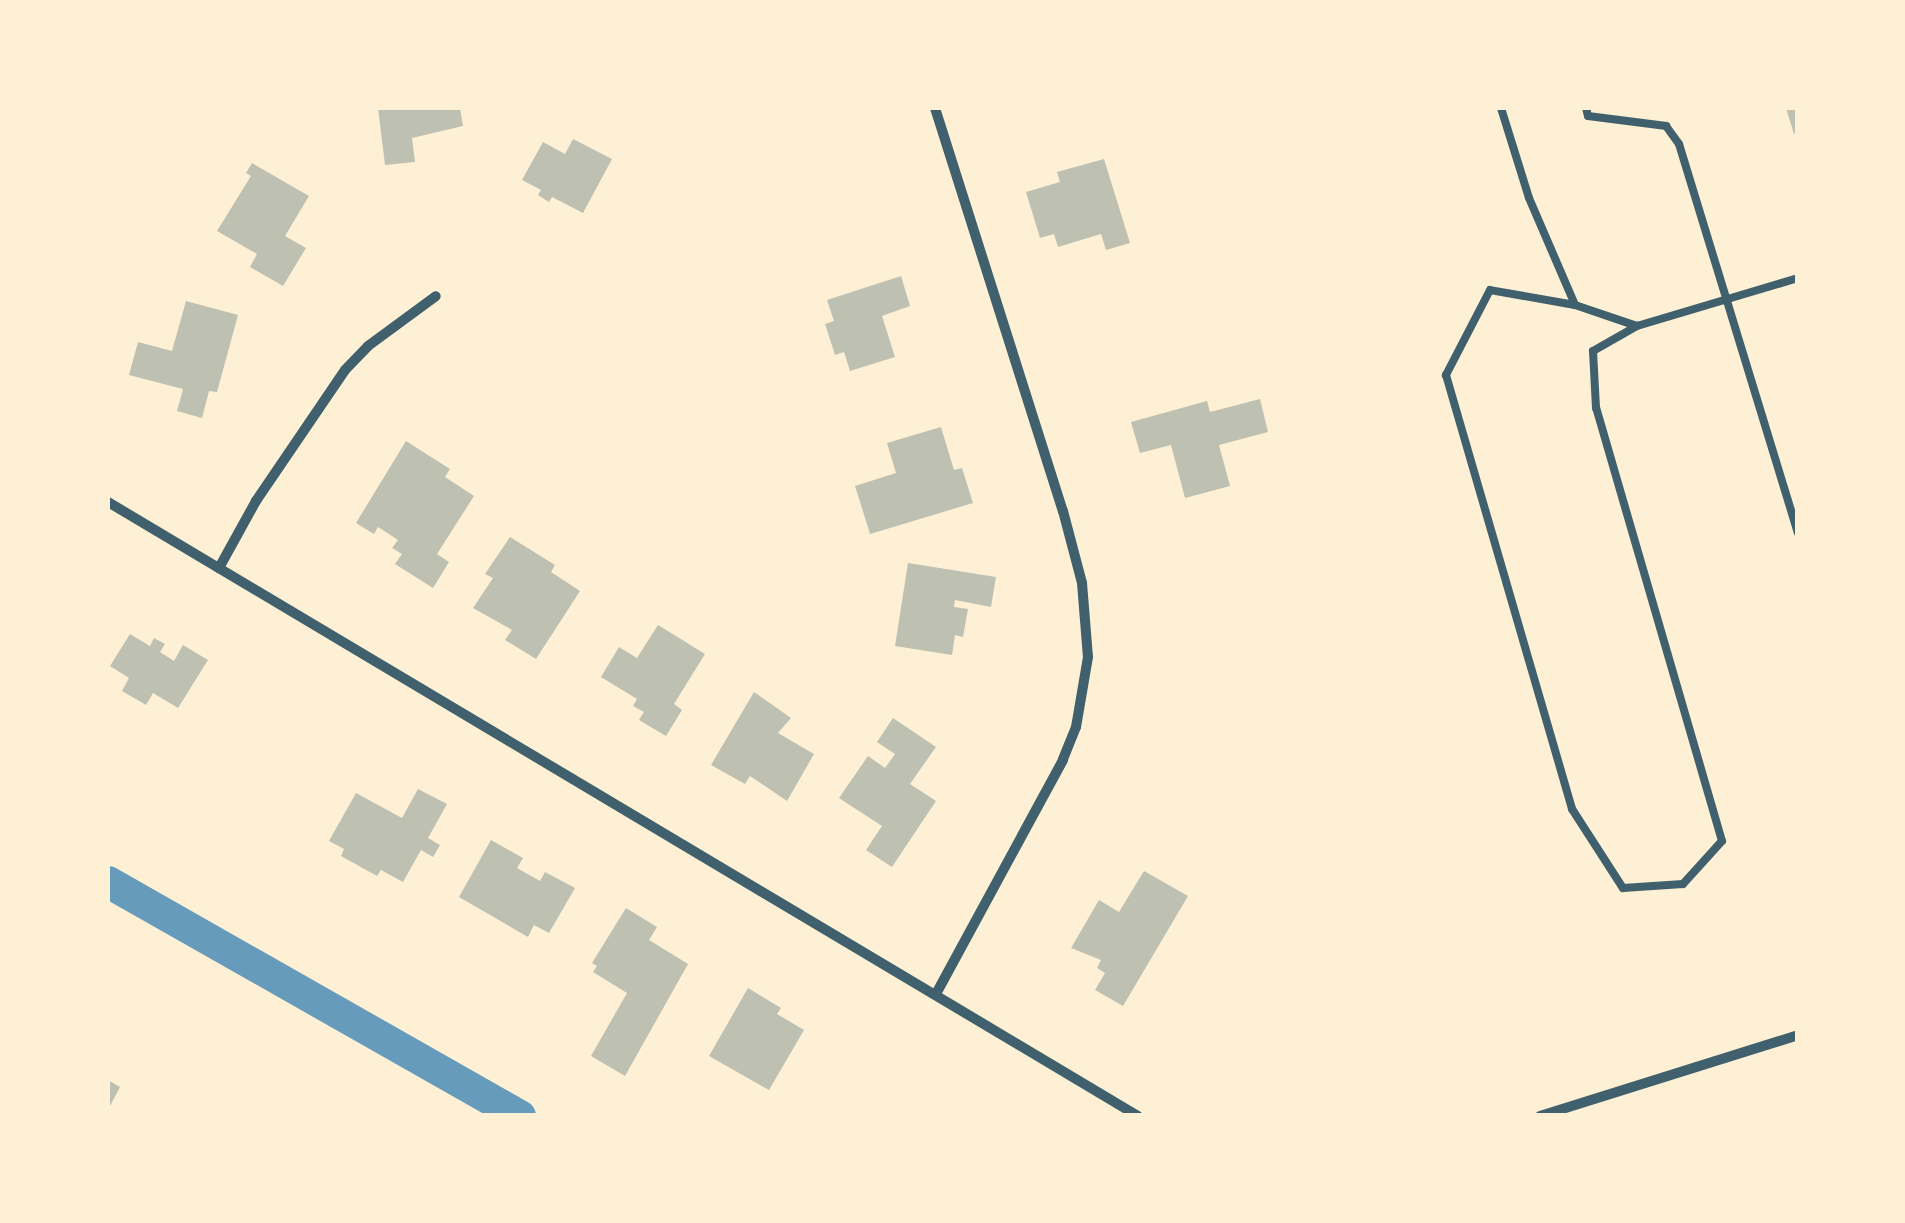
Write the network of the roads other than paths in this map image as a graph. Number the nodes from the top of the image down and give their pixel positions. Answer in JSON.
{"nodes":[{"id":1,"x":934,"y":108,"type":"edge"},
{"id":2,"x":1501,"y":108,"type":"edge"},
{"id":3,"x":1586,"y":108,"type":"edge"},
{"id":4,"x":1798,"y":278,"type":"edge"},
{"id":5,"x":436,"y":296,"type":"dead end"},
{"id":6,"x":1727,"y":301,"type":"junction"},
{"id":7,"x":1575,"y":304,"type":"junction"},
{"id":8,"x":1637,"y":326,"type":"junction"},
{"id":9,"x":108,"y":502,"type":"edge"},
{"id":10,"x":1798,"y":533,"type":"edge"},
{"id":11,"x":219,"y":568,"type":"junction"},
{"id":12,"x":937,"y":992,"type":"junction"},
{"id":13,"x":1798,"y":1035,"type":"edge"},
{"id":14,"x":1138,"y":1116,"type":"edge"},
{"id":15,"x":1540,"y":1116,"type":"edge"}],
"edges":[{"from":1,"to":12,"type":"street"},
{"from":2,"to":7,"type":"lane"},
{"from":3,"to":6,"type":"lane"},
{"from":4,"to":6,"type":"lane"},
{"from":5,"to":11,"type":"street"},
{"from":6,"to":8,"type":"lane"},
{"from":6,"to":10,"type":"lane"},
{"from":7,"to":8,"type":"lane"},
{"from":7,"to":8,"type":"lane"},
{"from":9,"to":11,"type":"street"},
{"from":11,"to":12,"type":"street"},
{"from":12,"to":14,"type":"street"},
{"from":13,"to":15,"type":"street"}]}
